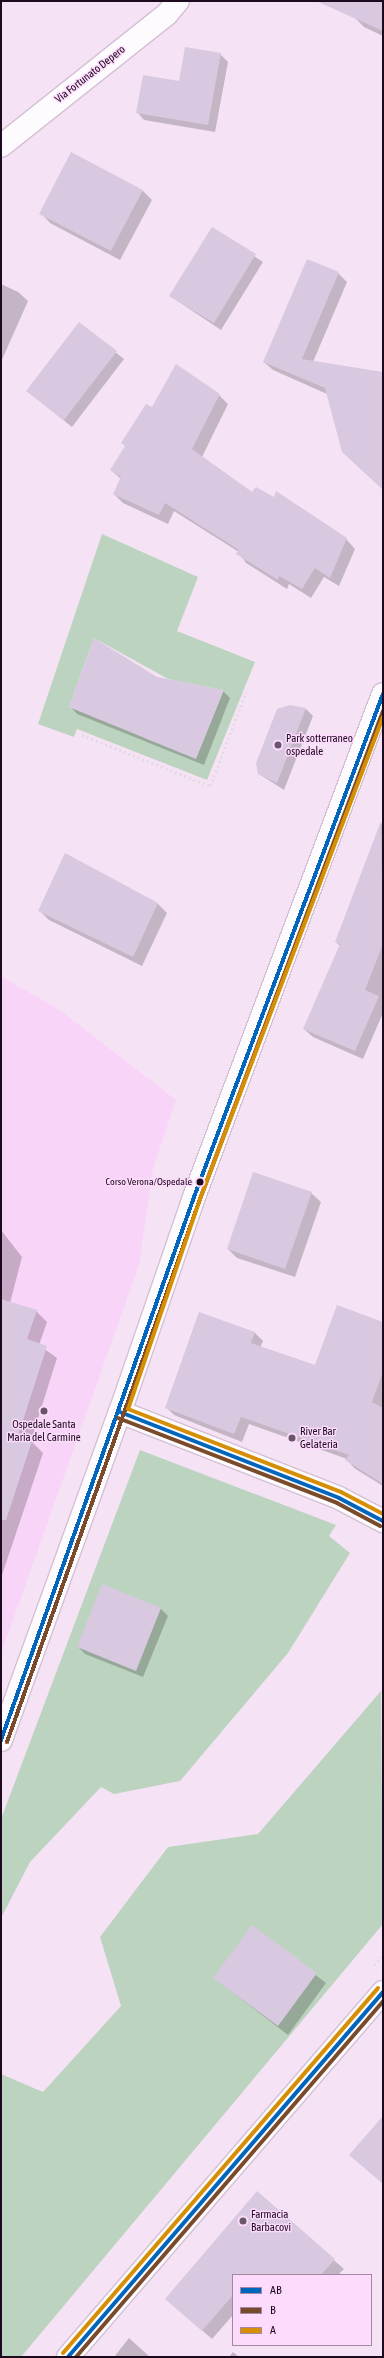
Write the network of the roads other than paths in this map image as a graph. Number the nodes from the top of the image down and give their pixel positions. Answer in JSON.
{"nodes":[{"id":1,"x":178,"y":1,"type":"edge"},
{"id":2,"x":1,"y":146,"type":"edge"},
{"id":3,"x":382,"y":698,"type":"edge"},
{"id":4,"x":120,"y":1412,"type":"junction"},
{"id":5,"x":383,"y":1521,"type":"edge"},
{"id":6,"x":1,"y":1740,"type":"edge"},
{"id":7,"x":383,"y":1992,"type":"edge"},
{"id":8,"x":68,"y":2357,"type":"edge"}],
"edges":[{"from":1,"to":2,"type":"street","name":"Via Fortunato Depero"},
{"from":3,"to":4,"type":"street"},
{"from":4,"to":5,"type":"street"},
{"from":4,"to":6,"type":"street"},
{"from":7,"to":8,"type":"street"}]}
